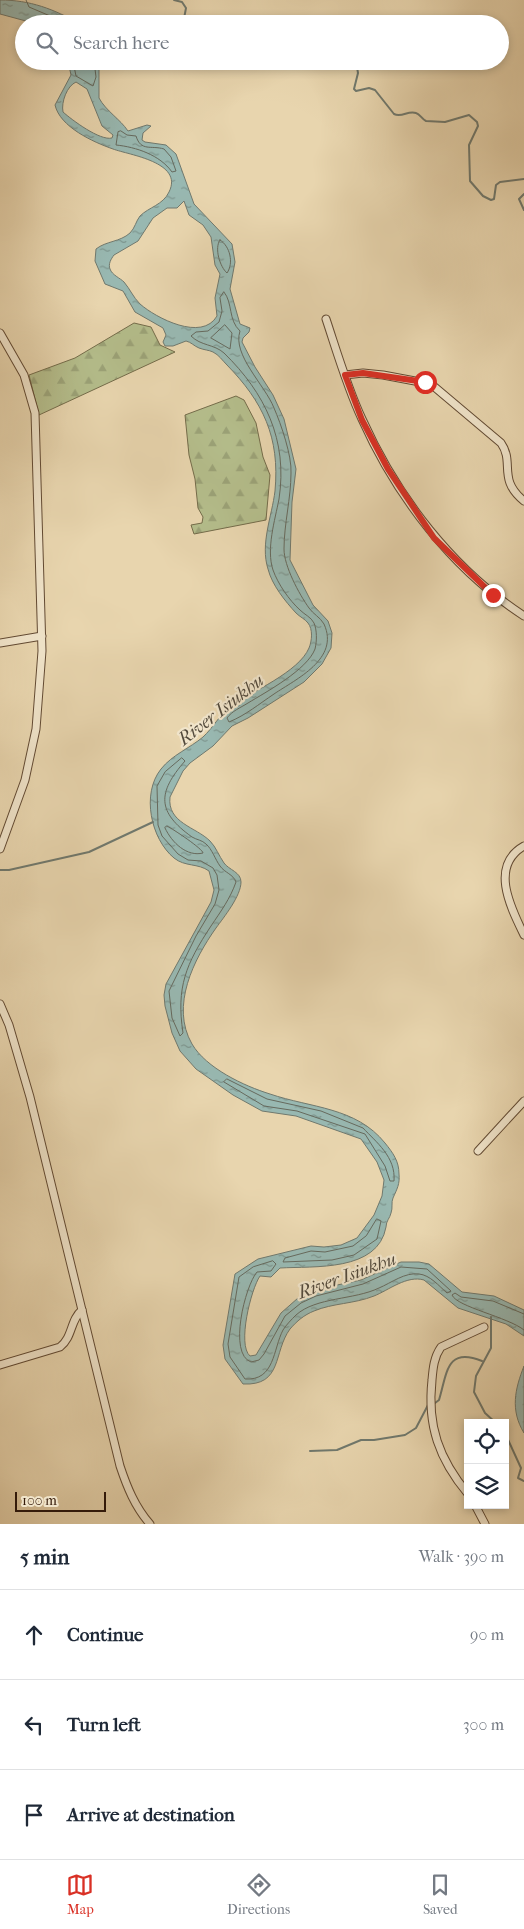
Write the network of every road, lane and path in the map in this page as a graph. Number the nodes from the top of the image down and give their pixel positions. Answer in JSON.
{"nodes":[{"id":1,"x":326,"y":319,"type":"dead end"},
{"id":2,"x":0,"y":333,"type":"edge"},
{"id":3,"x":345,"y":375,"type":"junction"},
{"id":4,"x":524,"y":501,"type":"edge"},
{"id":5,"x":524,"y":616,"type":"edge"},
{"id":6,"x":42,"y":636,"type":"junction"},
{"id":7,"x":0,"y":644,"type":"edge"},
{"id":8,"x":524,"y":846,"type":"edge"},
{"id":9,"x":0,"y":849,"type":"edge"},
{"id":10,"x":524,"y":935,"type":"edge"},
{"id":11,"x":0,"y":1004,"type":"edge"},
{"id":12,"x":524,"y":1101,"type":"edge"},
{"id":13,"x":478,"y":1151,"type":"dead end"},
{"id":14,"x":82,"y":1310,"type":"junction"},
{"id":15,"x":484,"y":1327,"type":"dead end"},
{"id":16,"x":0,"y":1366,"type":"edge"},
{"id":17,"x":464,"y":1490,"type":"edge"},
{"id":18,"x":477,"y":1509,"type":"edge"},
{"id":19,"x":150,"y":1524,"type":"edge"},
{"id":20,"x":485,"y":1524,"type":"edge"}],
"edges":[{"from":1,"to":3,"type":"street"},
{"from":2,"to":6,"type":"street"},
{"from":3,"to":4,"type":"street"},
{"from":3,"to":5,"type":"street"},
{"from":6,"to":7,"type":"street"},
{"from":6,"to":9,"type":"street"},
{"from":8,"to":10,"type":"street"},
{"from":11,"to":14,"type":"street"},
{"from":12,"to":13,"type":"street"},
{"from":14,"to":16,"type":"street"},
{"from":14,"to":19,"type":"street"},
{"from":15,"to":17,"type":"street"},
{"from":18,"to":20,"type":"street"}]}
